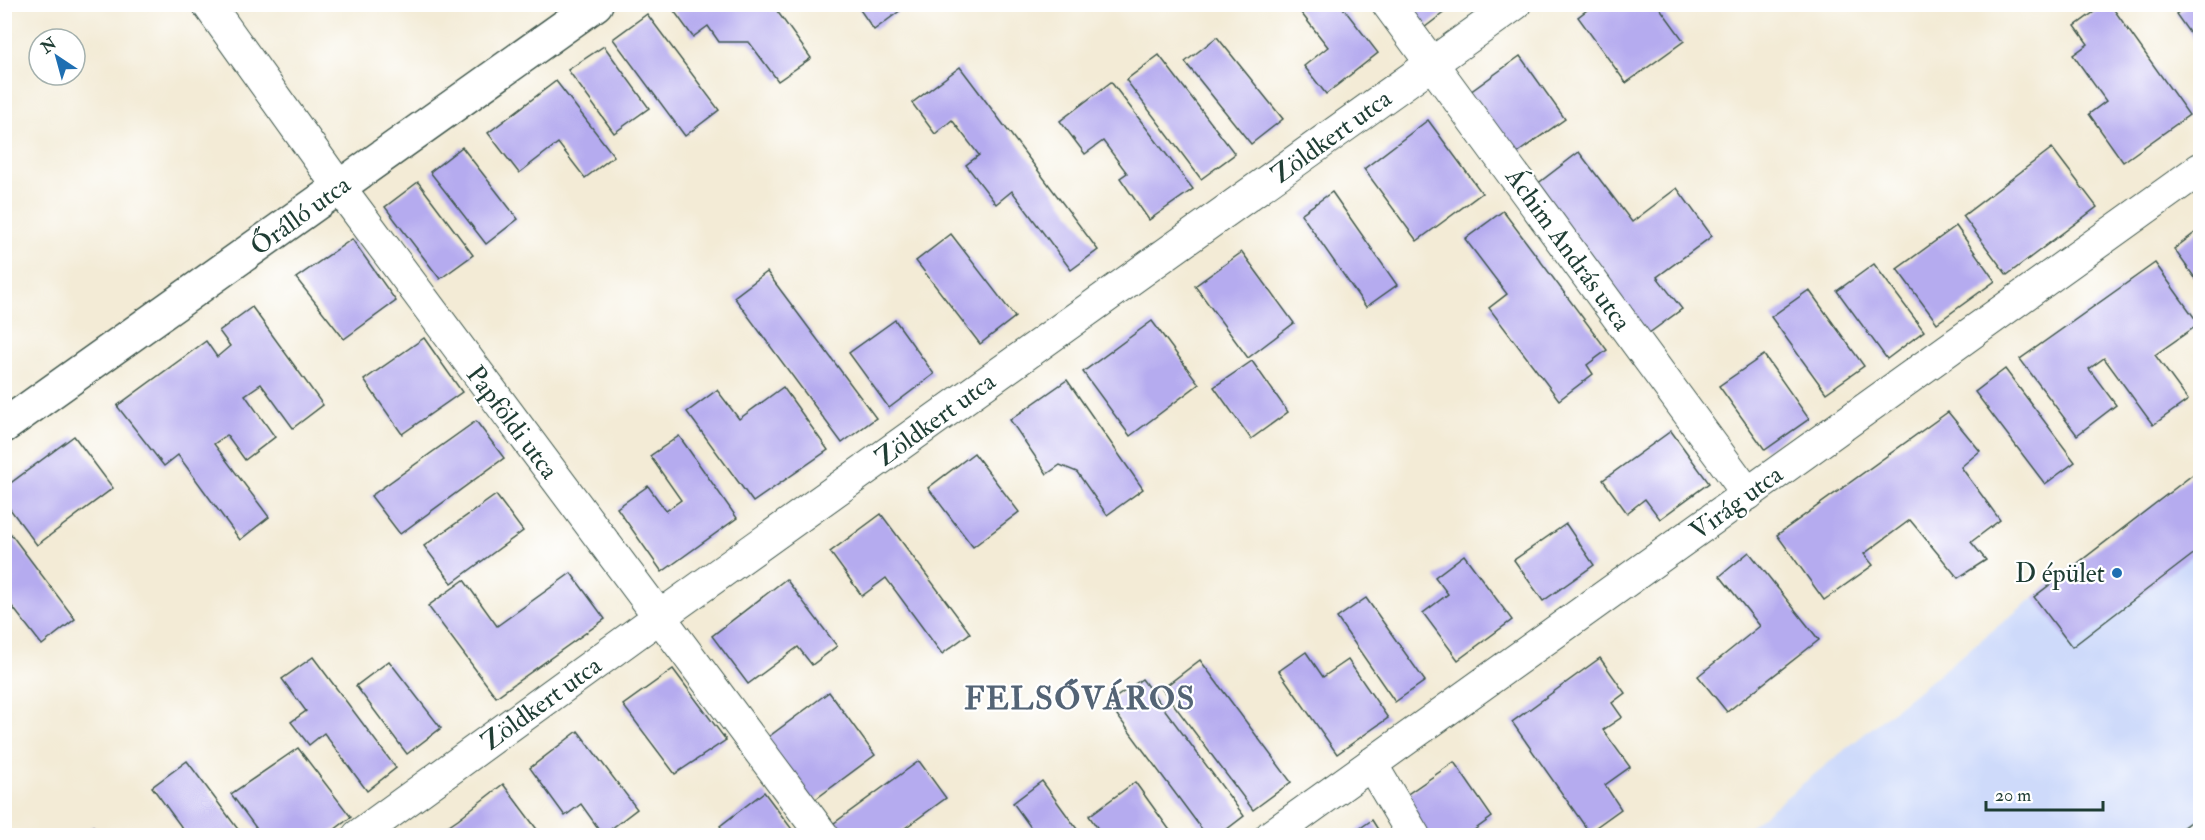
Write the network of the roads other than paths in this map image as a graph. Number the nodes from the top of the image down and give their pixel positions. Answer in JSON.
{"nodes":[{"id":1,"x":208,"y":4,"type":"edge"},
{"id":2,"x":596,"y":4,"type":"edge"},
{"id":3,"x":1388,"y":4,"type":"edge"},
{"id":4,"x":1515,"y":4,"type":"edge"},
{"id":5,"x":1433,"y":63,"type":"junction"},
{"id":6,"x":2200,"y":169,"type":"edge"},
{"id":7,"x":339,"y":187,"type":"junction"},
{"id":8,"x":4,"y":426,"type":"edge"},
{"id":9,"x":1748,"y":494,"type":"junction"},
{"id":10,"x":659,"y":617,"type":"junction"},
{"id":11,"x":1371,"y":764,"type":"junction"},
{"id":12,"x":2200,"y":825,"type":"edge"},
{"id":13,"x":358,"y":836,"type":"edge"},
{"id":14,"x":823,"y":836,"type":"edge"},
{"id":15,"x":1271,"y":836,"type":"edge"},
{"id":16,"x":1414,"y":836,"type":"edge"},
{"id":17,"x":2185,"y":836,"type":"edge"}],
"edges":[{"from":1,"to":7,"type":"street","name":"Papföldi utca"},
{"from":2,"to":7,"type":"street","name":"Őrálló utca"},
{"from":3,"to":5,"type":"street","name":"Áchim András utca"},
{"from":4,"to":5,"type":"street","name":"Zöldkert utca"},
{"from":5,"to":9,"type":"street","name":"Áchim András utca"},
{"from":5,"to":10,"type":"street","name":"Zöldkert utca"},
{"from":6,"to":9,"type":"street","name":"Virág utca"},
{"from":7,"to":8,"type":"street","name":"Őrálló utca"},
{"from":7,"to":10,"type":"street","name":"Papföldi utca"},
{"from":9,"to":11,"type":"street","name":"Virág utca"},
{"from":10,"to":13,"type":"street","name":"Zöldkert utca"},
{"from":10,"to":14,"type":"street","name":"Papföldi utca"},
{"from":11,"to":15,"type":"street","name":"Virág utca"},
{"from":11,"to":16,"type":"street"},
{"from":12,"to":17,"type":"lane"}]}
